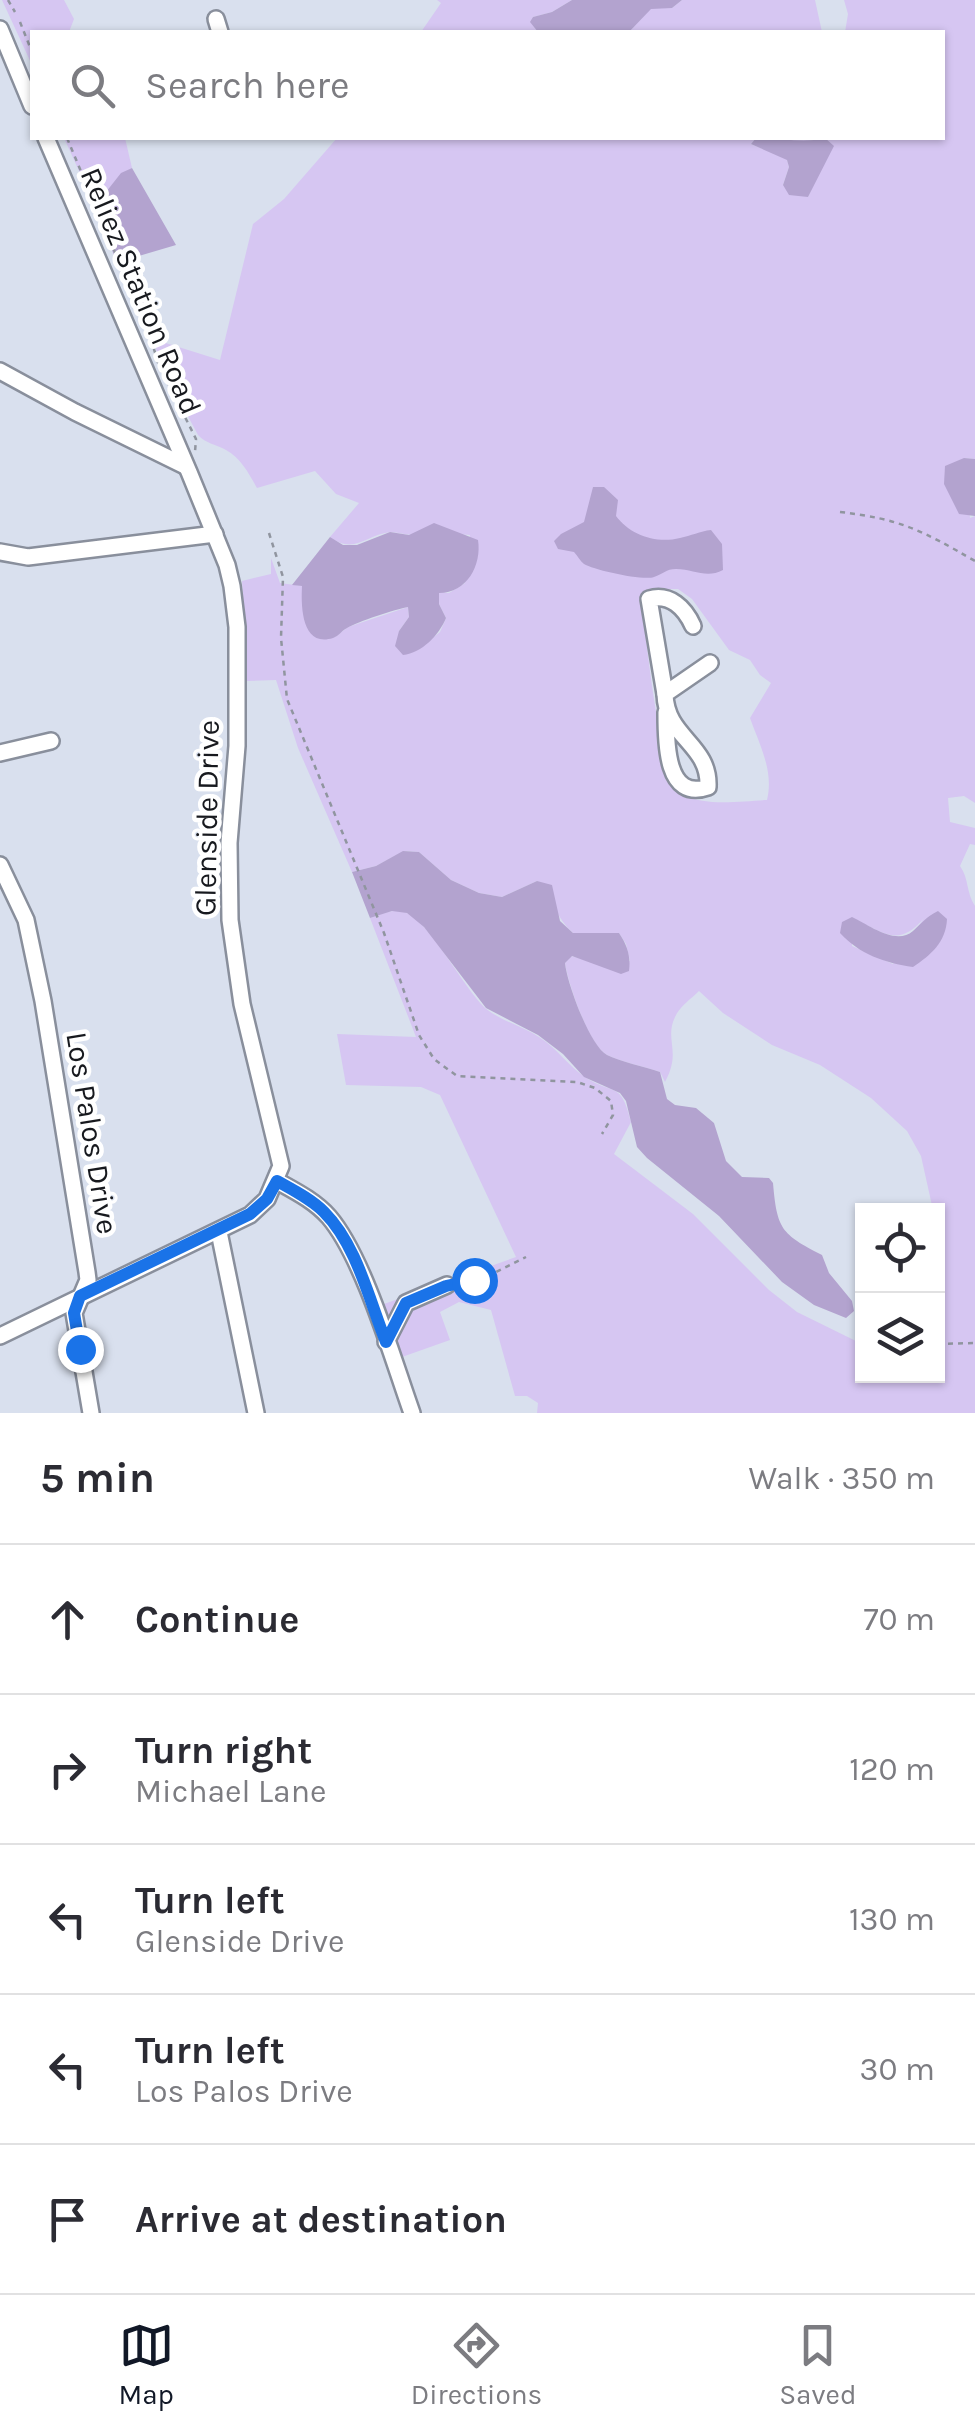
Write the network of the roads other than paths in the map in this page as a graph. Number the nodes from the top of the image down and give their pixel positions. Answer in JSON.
{"nodes":[{"id":1,"x":0,"y":29,"type":"edge"},
{"id":2,"x":30,"y":101,"type":"edge"},
{"id":3,"x":47,"y":140,"type":"edge"},
{"id":4,"x":0,"y":371,"type":"edge"},
{"id":5,"x":190,"y":463,"type":"junction"},
{"id":6,"x":215,"y":534,"type":"junction"},
{"id":7,"x":0,"y":552,"type":"edge"},
{"id":8,"x":693,"y":626,"type":"dead end"},
{"id":9,"x":710,"y":663,"type":"dead end"},
{"id":10,"x":666,"y":703,"type":"junction"},
{"id":11,"x":50,"y":741,"type":"dead end"},
{"id":12,"x":0,"y":752,"type":"edge"},
{"id":13,"x":2,"y":870,"type":"edge"},
{"id":14,"x":277,"y":1181,"type":"junction"},
{"id":15,"x":218,"y":1232,"type":"junction"},
{"id":16,"x":446,"y":1286,"type":"road end"},
{"id":17,"x":80,"y":1296,"type":"junction"},
{"id":18,"x":0,"y":1336,"type":"edge"},
{"id":19,"x":386,"y":1342,"type":"junction"},
{"id":20,"x":90,"y":1413,"type":"edge"},
{"id":21,"x":256,"y":1413,"type":"edge"},
{"id":22,"x":412,"y":1413,"type":"edge"}],
"edges":[{"from":1,"to":2,"type":"street"},
{"from":3,"to":5,"type":"street","name":"Reliez Station Road"},
{"from":4,"to":5,"type":"street"},
{"from":5,"to":6,"type":"street","name":"Glenside Drive"},
{"from":6,"to":7,"type":"street"},
{"from":6,"to":14,"type":"street","name":"Glenside Drive"},
{"from":8,"to":10,"type":"street"},
{"from":9,"to":10,"type":"street"},
{"from":10,"to":10,"type":"street"},
{"from":11,"to":12,"type":"street"},
{"from":13,"to":17,"type":"street","name":"Los Palos Drive"},
{"from":14,"to":15,"type":"street"},
{"from":14,"to":19,"type":"street"},
{"from":15,"to":17,"type":"street"},
{"from":15,"to":21,"type":"street"},
{"from":16,"to":19,"type":"street"},
{"from":17,"to":18,"type":"street"},
{"from":17,"to":20,"type":"street","name":"Los Palos Drive"},
{"from":19,"to":22,"type":"street"}]}
